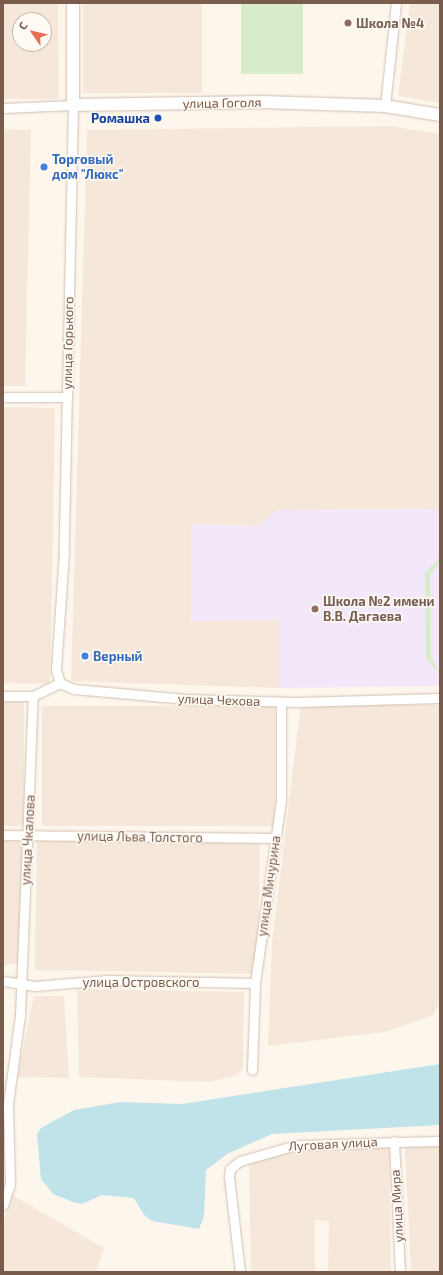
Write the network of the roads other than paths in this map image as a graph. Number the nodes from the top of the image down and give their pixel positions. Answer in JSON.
{"nodes":[{"id":1,"x":73,"y":3,"type":"edge"},
{"id":2,"x":396,"y":3,"type":"edge"},
{"id":3,"x":73,"y":106,"type":"junction"},
{"id":4,"x":385,"y":106,"type":"junction"},
{"id":5,"x":3,"y":108,"type":"edge"},
{"id":6,"x":440,"y":115,"type":"edge"},
{"id":7,"x":3,"y":397,"type":"edge"},
{"id":8,"x":67,"y":397,"type":"junction"},
{"id":9,"x":60,"y":683,"type":"junction"},
{"id":10,"x":3,"y":696,"type":"edge"},
{"id":11,"x":33,"y":696,"type":"junction"},
{"id":12,"x":440,"y":698,"type":"edge"},
{"id":13,"x":281,"y":702,"type":"junction"},
{"id":14,"x":3,"y":835,"type":"edge"},
{"id":15,"x":30,"y":836,"type":"junction"},
{"id":16,"x":276,"y":838,"type":"junction"},
{"id":17,"x":6,"y":982,"type":"edge"},
{"id":18,"x":255,"y":983,"type":"junction"},
{"id":19,"x":21,"y":984,"type":"junction"},
{"id":20,"x":3,"y":990,"type":"edge"},
{"id":21,"x":252,"y":1070,"type":"dead end"},
{"id":22,"x":394,"y":1141,"type":"junction"},
{"id":23,"x":440,"y":1141,"type":"edge"},
{"id":24,"x":3,"y":1205,"type":"edge"},
{"id":25,"x":240,"y":1272,"type":"edge"},
{"id":26,"x":400,"y":1272,"type":"edge"}],
"edges":[{"from":1,"to":3,"type":"street","name":"улица Горького"},
{"from":2,"to":4,"type":"street"},
{"from":3,"to":4,"type":"street","name":"улица Гоголя"},
{"from":3,"to":5,"type":"street","name":"улица Гоголя"},
{"from":3,"to":8,"type":"street","name":"улица Горького"},
{"from":4,"to":6,"type":"street","name":"улица Гоголя"},
{"from":7,"to":8,"type":"street"},
{"from":8,"to":9,"type":"street","name":"улица Горького"},
{"from":9,"to":11,"type":"street"},
{"from":9,"to":13,"type":"street","name":"улица Чехова"},
{"from":10,"to":11,"type":"street"},
{"from":11,"to":15,"type":"street","name":"улица Чкалова"},
{"from":12,"to":13,"type":"street","name":"улица Чехова"},
{"from":13,"to":16,"type":"street","name":"улица Мичурина"},
{"from":14,"to":15,"type":"street","name":"улица Льва Толстого"},
{"from":15,"to":16,"type":"street","name":"улица Льва Толстого"},
{"from":15,"to":19,"type":"street","name":"улица Чкалова"},
{"from":16,"to":18,"type":"street","name":"улица Мичурина"},
{"from":17,"to":19,"type":"street","name":"улица Островского"},
{"from":17,"to":20,"type":"street"},
{"from":18,"to":19,"type":"street","name":"улица Островского"},
{"from":18,"to":21,"type":"street","name":"улица Мичурина"},
{"from":19,"to":24,"type":"street","name":"улица Чкалова"},
{"from":22,"to":23,"type":"street","name":"Луговая улица"},
{"from":22,"to":25,"type":"street","name":"Луговая улица"},
{"from":22,"to":26,"type":"street","name":"улица Мира"}]}
